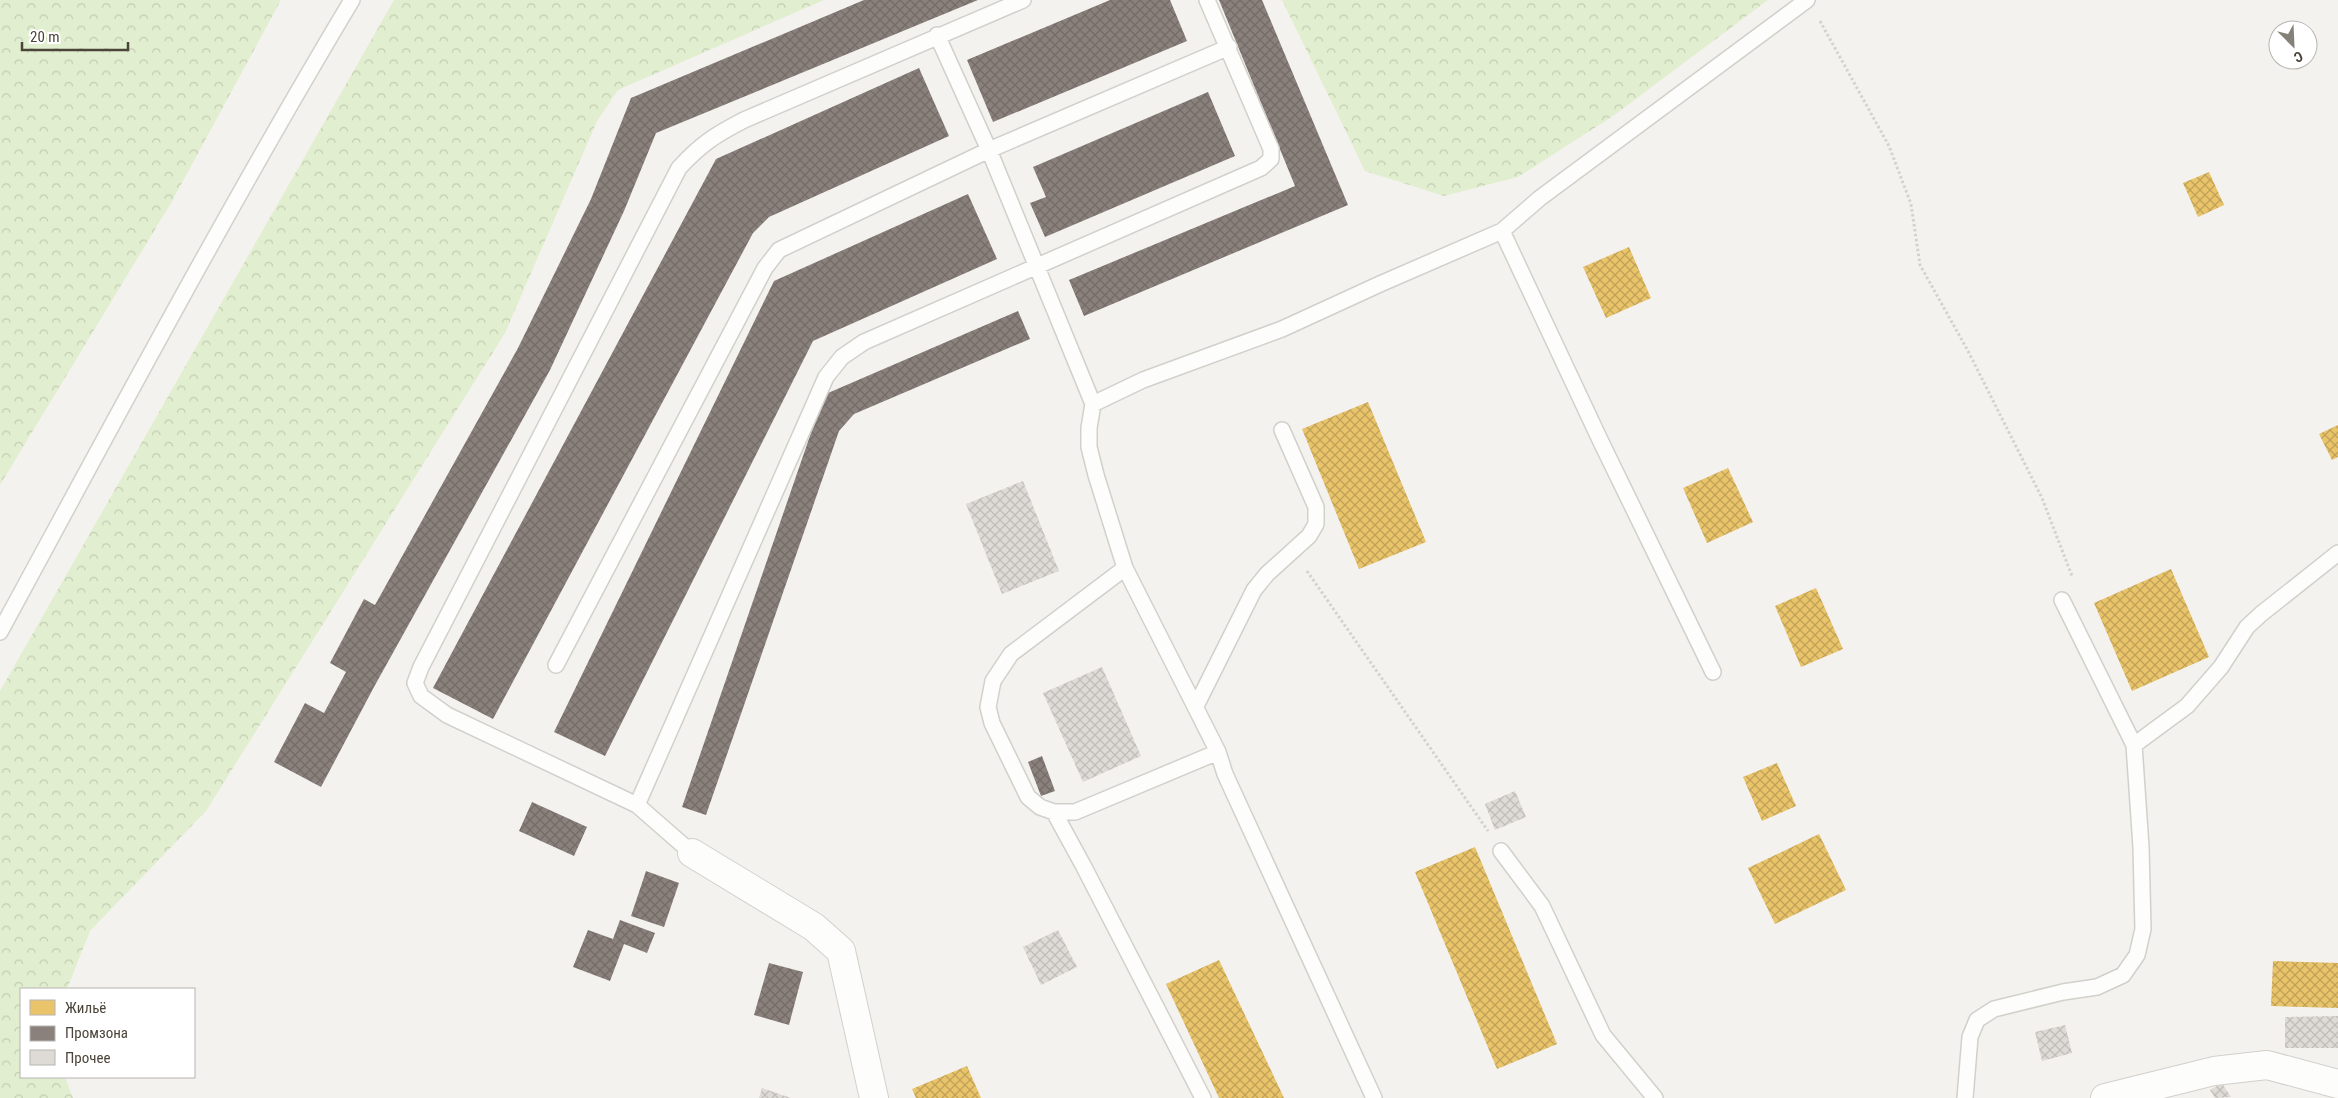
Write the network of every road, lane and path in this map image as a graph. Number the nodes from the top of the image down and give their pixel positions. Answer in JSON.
{"nodes":[{"id":1,"x":352,"y":0,"type":"edge"},
{"id":2,"x":1023,"y":0,"type":"edge"},
{"id":3,"x":1207,"y":0,"type":"edge"},
{"id":4,"x":1807,"y":0,"type":"edge"},
{"id":5,"x":1818,"y":17,"type":"dead end"},
{"id":6,"x":937,"y":35,"type":"junction"},
{"id":7,"x":1229,"y":47,"type":"junction"},
{"id":8,"x":989,"y":150,"type":"junction"},
{"id":9,"x":1502,"y":231,"type":"junction"},
{"id":10,"x":1038,"y":264,"type":"junction"},
{"id":11,"x":1093,"y":404,"type":"junction"},
{"id":12,"x":1282,"y":430,"type":"dead end"},
{"id":13,"x":1293,"y":550,"type":"junction"},
{"id":14,"x":2338,"y":553,"type":"edge"},
{"id":15,"x":1124,"y":568,"type":"junction"},
{"id":16,"x":2062,"y":600,"type":"joint"},
{"id":17,"x":0,"y":632,"type":"edge"},
{"id":18,"x":556,"y":666,"type":"dead end"},
{"id":19,"x":1713,"y":672,"type":"dead end"},
{"id":20,"x":1196,"y":706,"type":"junction"},
{"id":21,"x":2134,"y":745,"type":"junction"},
{"id":22,"x":1218,"y":752,"type":"junction"},
{"id":23,"x":637,"y":806,"type":"junction"},
{"id":24,"x":1054,"y":812,"type":"junction"},
{"id":25,"x":1501,"y":851,"type":"joint"},
{"id":26,"x":692,"y":853,"type":"joint"},
{"id":27,"x":2338,"y":1084,"type":"edge"},
{"id":28,"x":874,"y":1098,"type":"edge"},
{"id":29,"x":1203,"y":1098,"type":"edge"},
{"id":30,"x":1374,"y":1098,"type":"edge"},
{"id":31,"x":1655,"y":1098,"type":"edge"},
{"id":32,"x":1966,"y":1098,"type":"edge"},
{"id":33,"x":2105,"y":1098,"type":"edge"}],
"edges":[{"from":1,"to":17,"type":"lane"},
{"from":2,"to":6,"type":"lane"},
{"from":3,"to":7,"type":"lane"},
{"from":4,"to":9,"type":"lane"},
{"from":5,"to":16,"type":"path"},
{"from":6,"to":8,"type":"lane"},
{"from":6,"to":23,"type":"lane"},
{"from":7,"to":8,"type":"lane"},
{"from":7,"to":10,"type":"lane"},
{"from":8,"to":10,"type":"lane"},
{"from":8,"to":18,"type":"lane"},
{"from":9,"to":11,"type":"lane"},
{"from":9,"to":19,"type":"lane"},
{"from":10,"to":11,"type":"lane"},
{"from":10,"to":23,"type":"lane"},
{"from":11,"to":15,"type":"lane"},
{"from":12,"to":13,"type":"lane"},
{"from":13,"to":20,"type":"lane"},
{"from":13,"to":25,"type":"path"},
{"from":14,"to":21,"type":"lane"},
{"from":15,"to":20,"type":"lane"},
{"from":15,"to":24,"type":"lane"},
{"from":16,"to":21,"type":"lane"},
{"from":20,"to":22,"type":"lane"},
{"from":21,"to":32,"type":"lane"},
{"from":22,"to":24,"type":"lane"},
{"from":22,"to":30,"type":"lane"},
{"from":23,"to":26,"type":"lane"},
{"from":24,"to":29,"type":"lane"},
{"from":25,"to":31,"type":"lane"},
{"from":26,"to":28,"type":"street"},
{"from":27,"to":33,"type":"street"}]}
